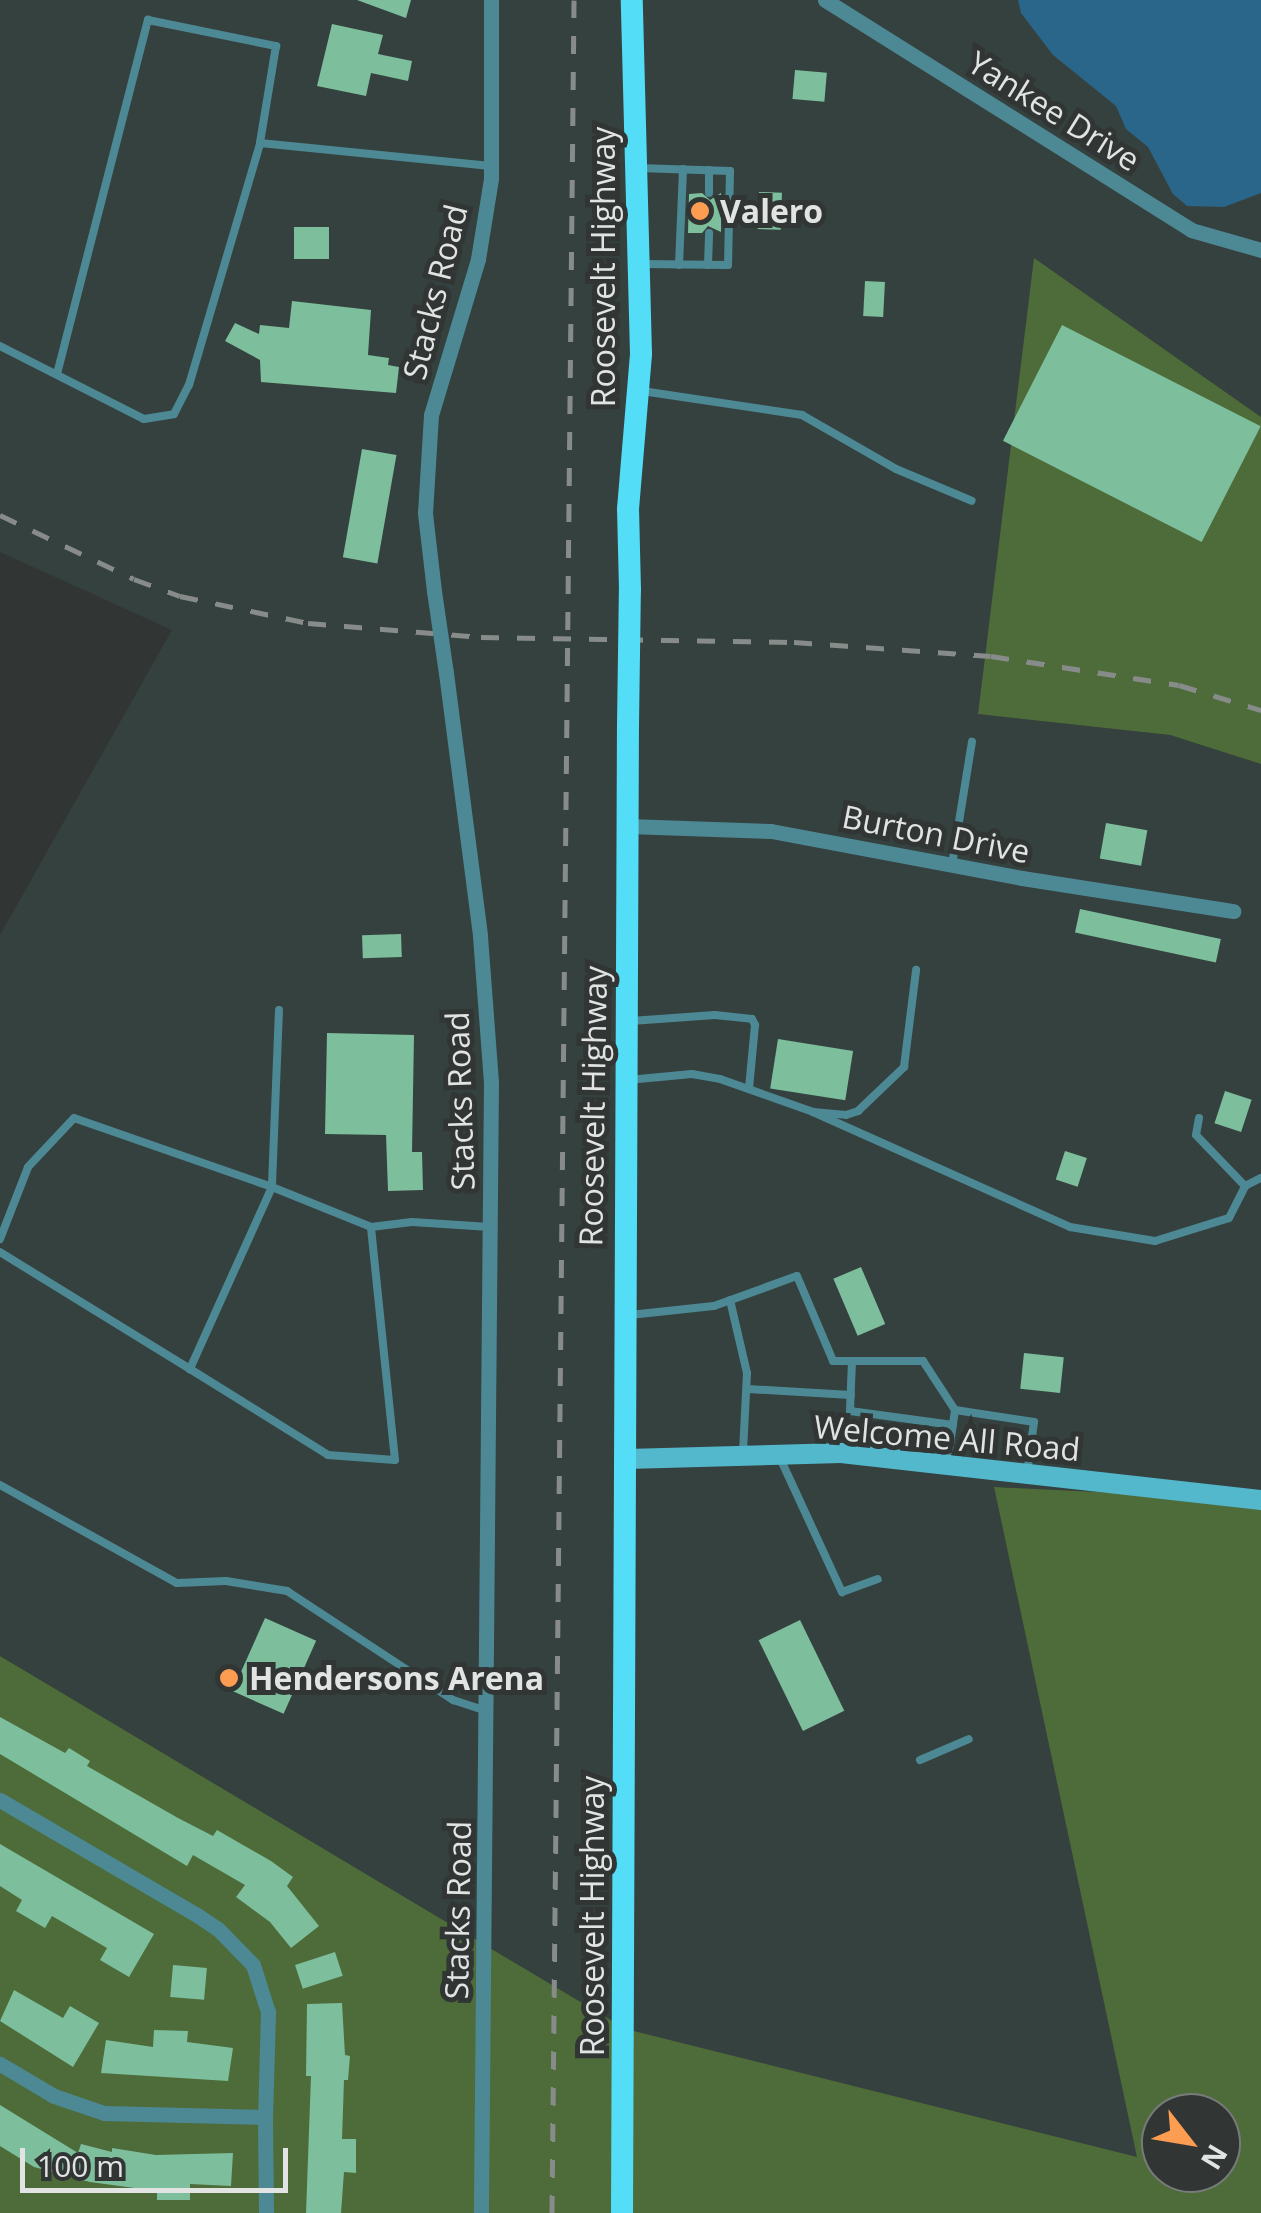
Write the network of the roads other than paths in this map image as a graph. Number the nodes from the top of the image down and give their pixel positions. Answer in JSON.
{"nodes":[{"id":1,"x":491,"y":0,"type":"edge"},
{"id":2,"x":632,"y":0,"type":"edge"},
{"id":3,"x":825,"y":0,"type":"edge"},
{"id":4,"x":260,"y":142,"type":"junction"},
{"id":5,"x":490,"y":166,"type":"junction"},
{"id":6,"x":636,"y":168,"type":"junction"},
{"id":7,"x":684,"y":169,"type":"junction"},
{"id":8,"x":710,"y":170,"type":"junction"},
{"id":9,"x":709,"y":193,"type":"dead end"},
{"id":10,"x":709,"y":233,"type":"dead end"},
{"id":11,"x":1261,"y":250,"type":"edge"},
{"id":12,"x":639,"y":264,"type":"junction"},
{"id":13,"x":679,"y":264,"type":"junction"},
{"id":14,"x":708,"y":265,"type":"junction"},
{"id":15,"x":0,"y":346,"type":"edge"},
{"id":16,"x":57,"y":374,"type":"junction"},
{"id":17,"x":638,"y":390,"type":"junction"},
{"id":18,"x":972,"y":501,"type":"dead end"},
{"id":19,"x":972,"y":742,"type":"dead end"},
{"id":20,"x":628,"y":826,"type":"junction"},
{"id":21,"x":952,"y":865,"type":"junction"},
{"id":22,"x":1233,"y":911,"type":"dead end"},
{"id":23,"x":916,"y":970,"type":"dead end"},
{"id":24,"x":279,"y":1010,"type":"dead end"},
{"id":25,"x":626,"y":1021,"type":"junction"},
{"id":26,"x":624,"y":1081,"type":"junction"},
{"id":27,"x":750,"y":1089,"type":"junction"},
{"id":28,"x":813,"y":1112,"type":"junction"},
{"id":29,"x":1199,"y":1118,"type":"dead end"},
{"id":30,"x":1261,"y":1178,"type":"edge"},
{"id":31,"x":1245,"y":1186,"type":"junction"},
{"id":32,"x":272,"y":1187,"type":"junction"},
{"id":33,"x":372,"y":1227,"type":"junction"},
{"id":34,"x":490,"y":1227,"type":"junction"},
{"id":35,"x":0,"y":1239,"type":"edge"},
{"id":36,"x":0,"y":1252,"type":"edge"},
{"id":37,"x":730,"y":1300,"type":"junction"},
{"id":38,"x":623,"y":1316,"type":"junction"},
{"id":39,"x":852,"y":1361,"type":"junction"},
{"id":40,"x":190,"y":1369,"type":"junction"},
{"id":41,"x":747,"y":1389,"type":"junction"},
{"id":42,"x":851,"y":1394,"type":"junction"},
{"id":43,"x":955,"y":1410,"type":"junction"},
{"id":44,"x":953,"y":1426,"type":"junction"},
{"id":45,"x":778,"y":1454,"type":"junction"},
{"id":46,"x":743,"y":1456,"type":"junction"},
{"id":47,"x":627,"y":1460,"type":"junction"},
{"id":48,"x":947,"y":1465,"type":"junction"},
{"id":49,"x":1027,"y":1474,"type":"junction"},
{"id":50,"x":0,"y":1486,"type":"edge"},
{"id":51,"x":1261,"y":1500,"type":"edge"},
{"id":52,"x":878,"y":1579,"type":"dead end"},
{"id":53,"x":488,"y":1711,"type":"junction"},
{"id":54,"x":969,"y":1739,"type":"dead end"},
{"id":55,"x":920,"y":1760,"type":"dead end"},
{"id":56,"x":0,"y":1800,"type":"edge"},
{"id":57,"x":0,"y":2064,"type":"edge"},
{"id":58,"x":265,"y":2117,"type":"junction"},
{"id":59,"x":266,"y":2213,"type":"edge"},
{"id":60,"x":481,"y":2213,"type":"edge"},
{"id":61,"x":622,"y":2213,"type":"edge"}],
"edges":[{"from":1,"to":5,"type":"street","name":"Stacks Road"},
{"from":2,"to":6,"type":"main road","name":"Roosevelt Highway"},
{"from":3,"to":11,"type":"street","name":"Yankee Drive"},
{"from":4,"to":5,"type":"lane"},
{"from":4,"to":16,"type":"lane"},
{"from":4,"to":16,"type":"lane"},
{"from":5,"to":34,"type":"street","name":"Stacks Road","bridge":true},
{"from":6,"to":7,"type":"lane"},
{"from":6,"to":12,"type":"main road","name":"Roosevelt Highway"},
{"from":7,"to":8,"type":"lane"},
{"from":7,"to":13,"type":"lane"},
{"from":8,"to":9,"type":"lane"},
{"from":8,"to":14,"type":"lane"},
{"from":10,"to":14,"type":"lane"},
{"from":12,"to":13,"type":"lane"},
{"from":12,"to":17,"type":"main road","name":"Roosevelt Highway"},
{"from":13,"to":14,"type":"lane"},
{"from":15,"to":16,"type":"lane"},
{"from":17,"to":18,"type":"lane"},
{"from":17,"to":20,"type":"main road","name":"Roosevelt Highway","bridge":true},
{"from":19,"to":21,"type":"lane"},
{"from":20,"to":21,"type":"street","name":"Burton Drive"},
{"from":20,"to":25,"type":"main road","name":"Roosevelt Highway"},
{"from":21,"to":22,"type":"street","name":"Burton Drive"},
{"from":23,"to":28,"type":"lane"},
{"from":24,"to":32,"type":"lane"},
{"from":25,"to":26,"type":"main road","name":"Roosevelt Highway"},
{"from":25,"to":27,"type":"lane"},
{"from":26,"to":27,"type":"lane"},
{"from":26,"to":38,"type":"main road","name":"Roosevelt Highway"},
{"from":27,"to":28,"type":"lane"},
{"from":28,"to":31,"type":"lane"},
{"from":29,"to":31,"type":"lane"},
{"from":30,"to":31,"type":"lane"},
{"from":32,"to":33,"type":"lane"},
{"from":32,"to":35,"type":"lane"},
{"from":32,"to":40,"type":"lane"},
{"from":33,"to":34,"type":"lane"},
{"from":33,"to":40,"type":"lane"},
{"from":34,"to":53,"type":"street","name":"Stacks Road"},
{"from":36,"to":40,"type":"lane"},
{"from":37,"to":38,"type":"lane"},
{"from":37,"to":39,"type":"lane"},
{"from":37,"to":41,"type":"lane"},
{"from":38,"to":47,"type":"main road","name":"Roosevelt Highway"},
{"from":39,"to":42,"type":"lane"},
{"from":39,"to":43,"type":"lane"},
{"from":41,"to":42,"type":"lane"},
{"from":41,"to":46,"type":"lane"},
{"from":42,"to":44,"type":"lane"},
{"from":43,"to":44,"type":"lane"},
{"from":43,"to":49,"type":"lane"},
{"from":44,"to":48,"type":"lane"},
{"from":45,"to":46,"type":"street","name":"Welcome All Road"},
{"from":45,"to":48,"type":"street","name":"Welcome All Road"},
{"from":45,"to":52,"type":"lane"},
{"from":46,"to":47,"type":"street","name":"Welcome All Road"},
{"from":47,"to":61,"type":"main road","name":"Roosevelt Highway"},
{"from":48,"to":49,"type":"street","name":"Welcome All Road"},
{"from":49,"to":51,"type":"street","name":"Welcome All Road"},
{"from":50,"to":53,"type":"lane"},
{"from":53,"to":60,"type":"street","name":"Stacks Road"},
{"from":54,"to":55,"type":"lane"},
{"from":56,"to":58,"type":"street"},
{"from":57,"to":58,"type":"street"},
{"from":58,"to":59,"type":"street"}]}
